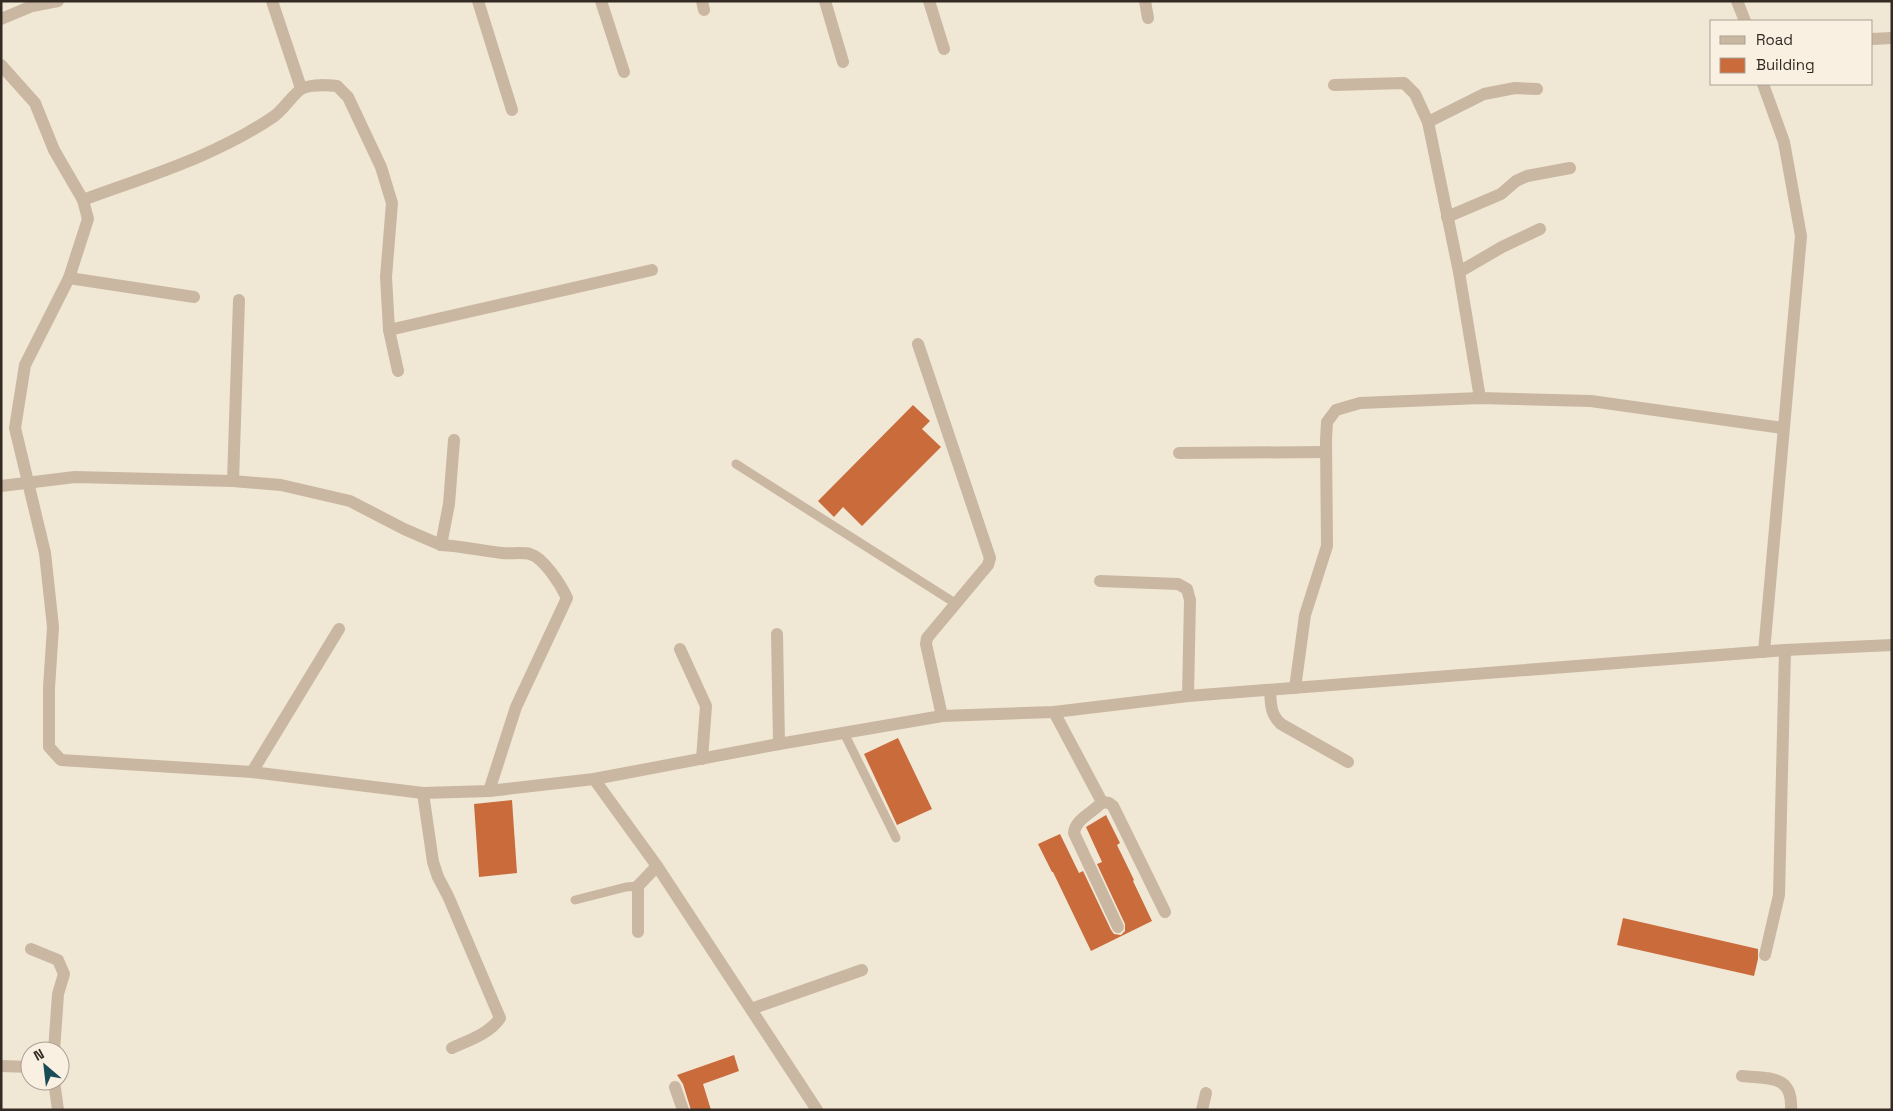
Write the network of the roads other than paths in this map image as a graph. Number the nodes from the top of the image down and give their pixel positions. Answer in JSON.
{"nodes":[{"id":1,"x":58,"y":1,"type":"edge"},
{"id":2,"x":272,"y":1,"type":"edge"},
{"id":3,"x":478,"y":1,"type":"edge"},
{"id":4,"x":601,"y":1,"type":"edge"},
{"id":5,"x":824,"y":1,"type":"edge"},
{"id":6,"x":929,"y":1,"type":"edge"},
{"id":7,"x":1145,"y":1,"type":"edge"},
{"id":8,"x":1737,"y":1,"type":"edge"},
{"id":9,"x":1148,"y":18,"type":"dead end"},
{"id":10,"x":1,"y":19,"type":"edge"},
{"id":11,"x":1745,"y":20,"type":"edge"},
{"id":12,"x":1892,"y":38,"type":"edge"},
{"id":13,"x":1873,"y":39,"type":"edge"},
{"id":14,"x":944,"y":49,"type":"dead end"},
{"id":15,"x":843,"y":62,"type":"dead end"},
{"id":16,"x":1,"y":65,"type":"edge"},
{"id":17,"x":624,"y":72,"type":"dead end"},
{"id":18,"x":1334,"y":85,"type":"dead end"},
{"id":19,"x":1763,"y":85,"type":"edge"},
{"id":20,"x":302,"y":88,"type":"junction"},
{"id":21,"x":1537,"y":89,"type":"dead end"},
{"id":22,"x":512,"y":110,"type":"dead end"},
{"id":23,"x":1428,"y":122,"type":"junction"},
{"id":24,"x":1570,"y":168,"type":"dead end"},
{"id":25,"x":83,"y":200,"type":"junction"},
{"id":26,"x":1447,"y":217,"type":"junction"},
{"id":27,"x":1540,"y":229,"type":"dead end"},
{"id":28,"x":652,"y":270,"type":"dead end"},
{"id":29,"x":1459,"y":272,"type":"junction"},
{"id":30,"x":70,"y":278,"type":"junction"},
{"id":31,"x":194,"y":297,"type":"dead end"},
{"id":32,"x":239,"y":300,"type":"dead end"},
{"id":33,"x":389,"y":330,"type":"junction"},
{"id":34,"x":918,"y":344,"type":"dead end"},
{"id":35,"x":398,"y":371,"type":"dead end"},
{"id":36,"x":1480,"y":398,"type":"junction"},
{"id":37,"x":1784,"y":428,"type":"junction"},
{"id":38,"x":454,"y":440,"type":"dead end"},
{"id":39,"x":1326,"y":452,"type":"junction"},
{"id":40,"x":1179,"y":453,"type":"dead end"},
{"id":41,"x":736,"y":464,"type":"dead end"},
{"id":42,"x":233,"y":481,"type":"junction"},
{"id":43,"x":29,"y":482,"type":"junction"},
{"id":44,"x":1,"y":486,"type":"edge"},
{"id":45,"x":441,"y":545,"type":"junction"},
{"id":46,"x":1100,"y":581,"type":"dead end"},
{"id":47,"x":955,"y":603,"type":"junction"},
{"id":48,"x":339,"y":629,"type":"dead end"},
{"id":49,"x":777,"y":634,"type":"dead end"},
{"id":50,"x":1892,"y":645,"type":"edge"},
{"id":51,"x":680,"y":649,"type":"dead end"},
{"id":52,"x":1785,"y":650,"type":"junction"},
{"id":53,"x":1764,"y":652,"type":"junction"},
{"id":54,"x":1295,"y":688,"type":"junction"},
{"id":55,"x":1270,"y":690,"type":"junction"},
{"id":56,"x":1188,"y":696,"type":"junction"},
{"id":57,"x":1054,"y":712,"type":"junction"},
{"id":58,"x":942,"y":716,"type":"junction"},
{"id":59,"x":844,"y":732,"type":"junction"},
{"id":60,"x":779,"y":744,"type":"junction"},
{"id":61,"x":702,"y":759,"type":"junction"},
{"id":62,"x":1348,"y":762,"type":"dead end"},
{"id":63,"x":252,"y":772,"type":"junction"},
{"id":64,"x":594,"y":779,"type":"junction"},
{"id":65,"x":489,"y":791,"type":"junction"},
{"id":66,"x":423,"y":793,"type":"junction"},
{"id":67,"x":1102,"y":802,"type":"junction"},
{"id":68,"x":896,"y":838,"type":"dead end"},
{"id":69,"x":657,"y":866,"type":"junction"},
{"id":70,"x":638,"y":886,"type":"junction"},
{"id":71,"x":575,"y":900,"type":"dead end"},
{"id":72,"x":1165,"y":912,"type":"dead end"},
{"id":73,"x":1118,"y":927,"type":"dead end"},
{"id":74,"x":638,"y":932,"type":"dead end"},
{"id":75,"x":31,"y":950,"type":"dead end"},
{"id":76,"x":1765,"y":955,"type":"dead end"},
{"id":77,"x":862,"y":970,"type":"dead end"},
{"id":78,"x":751,"y":1009,"type":"junction"},
{"id":79,"x":55,"y":1041,"type":"edge"},
{"id":80,"x":452,"y":1048,"type":"dead end"},
{"id":81,"x":1,"y":1066,"type":"edge"},
{"id":82,"x":20,"y":1067,"type":"edge"},
{"id":83,"x":1742,"y":1076,"type":"dead end"},
{"id":84,"x":675,"y":1087,"type":"dead end"},
{"id":85,"x":55,"y":1091,"type":"edge"},
{"id":86,"x":1206,"y":1093,"type":"dead end"},
{"id":87,"x":58,"y":1110,"type":"edge"},
{"id":88,"x":682,"y":1110,"type":"edge"},
{"id":89,"x":817,"y":1110,"type":"edge"},
{"id":90,"x":1202,"y":1110,"type":"edge"},
{"id":91,"x":1791,"y":1110,"type":"edge"}],
"edges":[{"from":1,"to":10,"type":"street"},
{"from":2,"to":20,"type":"street"},
{"from":3,"to":22,"type":"street"},
{"from":4,"to":17,"type":"street"},
{"from":5,"to":15,"type":"street"},
{"from":6,"to":14,"type":"street"},
{"from":7,"to":9,"type":"street"},
{"from":8,"to":11,"type":"street"},
{"from":12,"to":13,"type":"street"},
{"from":16,"to":25,"type":"street"},
{"from":18,"to":23,"type":"street"},
{"from":19,"to":37,"type":"street"},
{"from":20,"to":25,"type":"street"},
{"from":20,"to":33,"type":"street"},
{"from":21,"to":23,"type":"street"},
{"from":23,"to":26,"type":"street"},
{"from":24,"to":26,"type":"street"},
{"from":25,"to":30,"type":"street"},
{"from":26,"to":29,"type":"street"},
{"from":27,"to":29,"type":"street"},
{"from":28,"to":33,"type":"street"},
{"from":29,"to":36,"type":"street"},
{"from":30,"to":31,"type":"street"},
{"from":30,"to":43,"type":"street"},
{"from":32,"to":42,"type":"street"},
{"from":33,"to":35,"type":"street"},
{"from":34,"to":47,"type":"street"},
{"from":36,"to":37,"type":"street"},
{"from":36,"to":39,"type":"street"},
{"from":37,"to":53,"type":"street"},
{"from":38,"to":45,"type":"street"},
{"from":39,"to":40,"type":"street"},
{"from":39,"to":54,"type":"street"},
{"from":41,"to":47,"type":"lane"},
{"from":42,"to":43,"type":"street"},
{"from":42,"to":45,"type":"street"},
{"from":43,"to":44,"type":"street"},
{"from":43,"to":63,"type":"street"},
{"from":45,"to":65,"type":"street"},
{"from":46,"to":56,"type":"street"},
{"from":47,"to":58,"type":"street"},
{"from":48,"to":63,"type":"street"},
{"from":49,"to":60,"type":"street"},
{"from":50,"to":52,"type":"street"},
{"from":51,"to":61,"type":"street"},
{"from":52,"to":53,"type":"street"},
{"from":52,"to":76,"type":"street"},
{"from":53,"to":54,"type":"street"},
{"from":54,"to":55,"type":"street"},
{"from":55,"to":56,"type":"street"},
{"from":55,"to":62,"type":"street"},
{"from":56,"to":57,"type":"street"},
{"from":57,"to":58,"type":"street"},
{"from":57,"to":67,"type":"street"},
{"from":58,"to":59,"type":"street"},
{"from":59,"to":60,"type":"street"},
{"from":59,"to":68,"type":"lane"},
{"from":60,"to":61,"type":"street"},
{"from":61,"to":64,"type":"street"},
{"from":63,"to":66,"type":"street"},
{"from":64,"to":65,"type":"street"},
{"from":64,"to":69,"type":"street"},
{"from":65,"to":66,"type":"street"},
{"from":66,"to":80,"type":"street"},
{"from":67,"to":72,"type":"street"},
{"from":67,"to":73,"type":"street"},
{"from":69,"to":70,"type":"street"},
{"from":69,"to":78,"type":"street"},
{"from":70,"to":71,"type":"lane"},
{"from":70,"to":74,"type":"street"},
{"from":75,"to":79,"type":"street"},
{"from":77,"to":78,"type":"street"},
{"from":78,"to":89,"type":"street"},
{"from":81,"to":82,"type":"street"},
{"from":83,"to":91,"type":"street"},
{"from":84,"to":88,"type":"street"},
{"from":85,"to":87,"type":"street"},
{"from":86,"to":90,"type":"street"}]}
